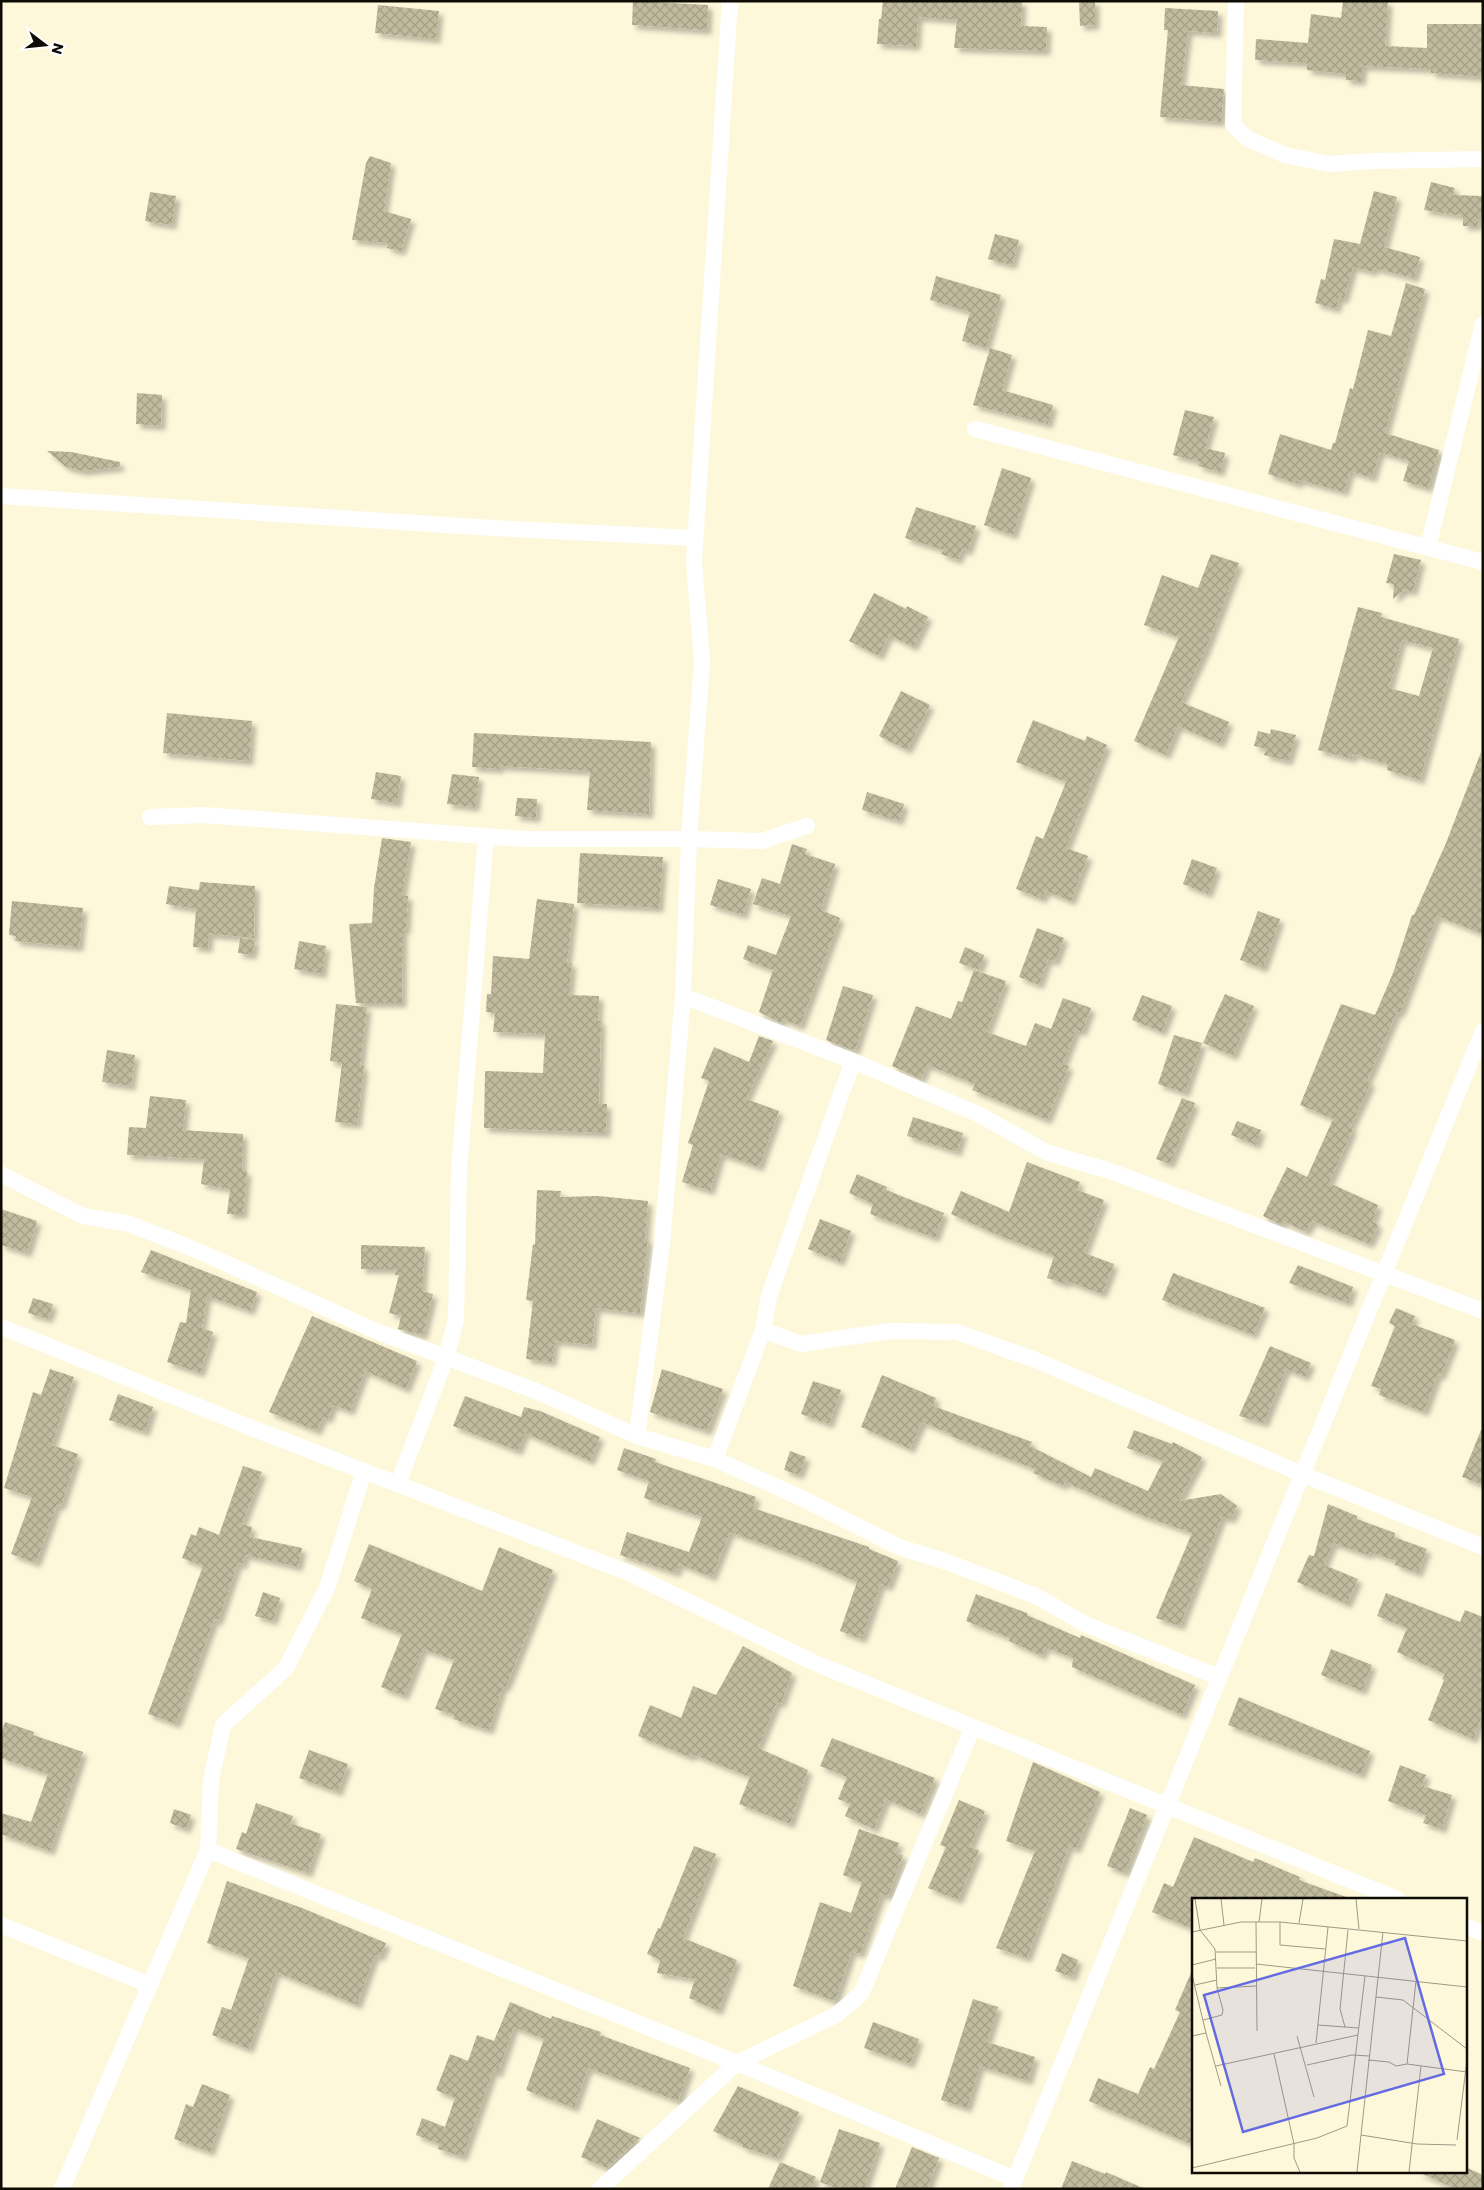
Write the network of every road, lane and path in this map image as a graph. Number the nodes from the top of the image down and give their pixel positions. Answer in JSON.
{"nodes":[{"id":1,"x":730,"y":1,"type":"edge"},
{"id":2,"x":1236,"y":1,"type":"edge"},
{"id":3,"x":1483,"y":159,"type":"edge"},
{"id":4,"x":1483,"y":324,"type":"edge"},
{"id":5,"x":975,"y":429,"type":"dead end"},
{"id":6,"x":1,"y":496,"type":"edge"},
{"id":7,"x":695,"y":538,"type":"junction"},
{"id":8,"x":1428,"y":548,"type":"junction"},
{"id":9,"x":1483,"y":562,"type":"edge"},
{"id":10,"x":150,"y":818,"type":"dead end"},
{"id":11,"x":807,"y":826,"type":"dead end"},
{"id":12,"x":486,"y":836,"type":"junction"},
{"id":13,"x":689,"y":839,"type":"junction"},
{"id":14,"x":683,"y":996,"type":"junction"},
{"id":15,"x":1483,"y":1031,"type":"edge"},
{"id":16,"x":853,"y":1061,"type":"junction"},
{"id":17,"x":1,"y":1174,"type":"edge"},
{"id":18,"x":1384,"y":1274,"type":"junction"},
{"id":19,"x":1483,"y":1311,"type":"edge"},
{"id":20,"x":1,"y":1327,"type":"edge"},
{"id":21,"x":763,"y":1330,"type":"junction"},
{"id":22,"x":446,"y":1358,"type":"junction"},
{"id":23,"x":637,"y":1436,"type":"junction"},
{"id":24,"x":715,"y":1459,"type":"junction"},
{"id":25,"x":364,"y":1471,"type":"junction"},
{"id":26,"x":1302,"y":1474,"type":"junction"},
{"id":27,"x":398,"y":1484,"type":"junction"},
{"id":28,"x":1483,"y":1547,"type":"edge"},
{"id":29,"x":1219,"y":1677,"type":"junction"},
{"id":30,"x":973,"y":1727,"type":"junction"},
{"id":31,"x":1166,"y":1805,"type":"junction"},
{"id":32,"x":208,"y":1850,"type":"junction"},
{"id":33,"x":1395,"y":1898,"type":"edge"},
{"id":34,"x":1,"y":1925,"type":"edge"},
{"id":35,"x":1466,"y":1926,"type":"edge"},
{"id":36,"x":1483,"y":1934,"type":"edge"},
{"id":37,"x":150,"y":1985,"type":"junction"},
{"id":38,"x":738,"y":2063,"type":"junction"},
{"id":39,"x":1013,"y":2184,"type":"edge"},
{"id":40,"x":62,"y":2189,"type":"edge"},
{"id":41,"x":600,"y":2189,"type":"edge"}],
"edges":[{"from":1,"to":7,"type":"street"},
{"from":2,"to":3,"type":"street"},
{"from":4,"to":8,"type":"street"},
{"from":5,"to":8,"type":"street"},
{"from":6,"to":7,"type":"street"},
{"from":7,"to":13,"type":"street"},
{"from":8,"to":9,"type":"street"},
{"from":10,"to":12,"type":"street"},
{"from":11,"to":13,"type":"street"},
{"from":12,"to":13,"type":"street"},
{"from":12,"to":22,"type":"street"},
{"from":13,"to":14,"type":"street"},
{"from":14,"to":16,"type":"street"},
{"from":14,"to":23,"type":"street"},
{"from":15,"to":18,"type":"street"},
{"from":16,"to":18,"type":"street"},
{"from":16,"to":21,"type":"street"},
{"from":17,"to":22,"type":"street"},
{"from":18,"to":19,"type":"street"},
{"from":18,"to":26,"type":"street"},
{"from":20,"to":25,"type":"street"},
{"from":21,"to":24,"type":"street"},
{"from":21,"to":26,"type":"street"},
{"from":22,"to":23,"type":"street"},
{"from":22,"to":27,"type":"street"},
{"from":23,"to":24,"type":"street"},
{"from":24,"to":29,"type":"street"},
{"from":25,"to":27,"type":"street"},
{"from":25,"to":32,"type":"street"},
{"from":26,"to":28,"type":"street"},
{"from":26,"to":29,"type":"street"},
{"from":27,"to":30,"type":"street"},
{"from":29,"to":31,"type":"street"},
{"from":30,"to":31,"type":"street"},
{"from":30,"to":38,"type":"street"},
{"from":31,"to":33,"type":"street"},
{"from":31,"to":39,"type":"street"},
{"from":32,"to":37,"type":"street"},
{"from":32,"to":38,"type":"street"},
{"from":34,"to":37,"type":"street"},
{"from":35,"to":36,"type":"street"},
{"from":37,"to":40,"type":"street"},
{"from":38,"to":39,"type":"street"},
{"from":38,"to":41,"type":"street"}]}
